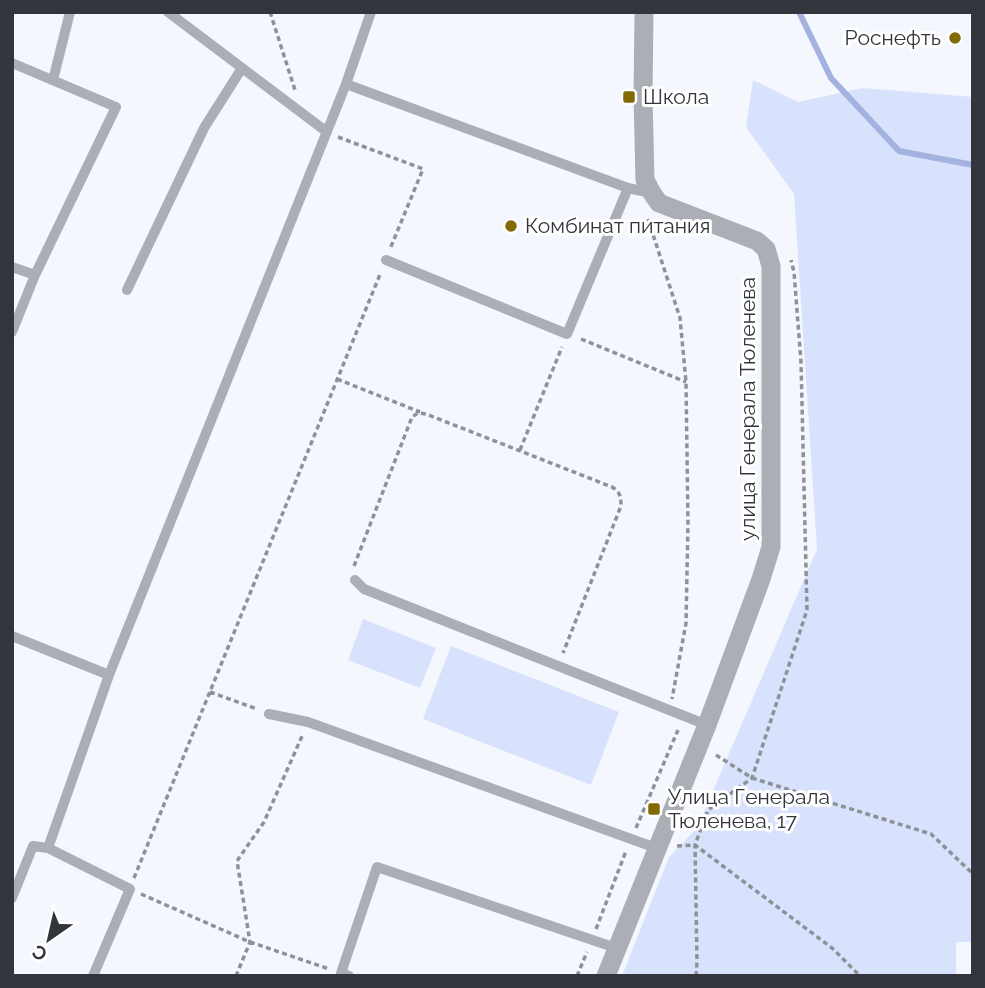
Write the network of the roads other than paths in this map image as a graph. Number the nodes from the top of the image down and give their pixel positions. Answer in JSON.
{"nodes":[{"id":1,"x":70,"y":12,"type":"edge"},
{"id":2,"x":168,"y":12,"type":"edge"},
{"id":3,"x":371,"y":12,"type":"edge"},
{"id":4,"x":644,"y":12,"type":"edge"},
{"id":5,"x":12,"y":63,"type":"edge"},
{"id":6,"x":242,"y":68,"type":"junction"},
{"id":7,"x":53,"y":80,"type":"junction"},
{"id":8,"x":346,"y":84,"type":"junction"},
{"id":9,"x":327,"y":132,"type":"junction"},
{"id":10,"x":628,"y":188,"type":"junction"},
{"id":11,"x":652,"y":193,"type":"junction"},
{"id":12,"x":386,"y":260,"type":"road end"},
{"id":13,"x":12,"y":267,"type":"edge"},
{"id":14,"x":35,"y":275,"type":"junction"},
{"id":15,"x":127,"y":290,"type":"dead end"},
{"id":16,"x":12,"y":332,"type":"edge"},
{"id":17,"x":355,"y":580,"type":"road end"},
{"id":18,"x":12,"y":636,"type":"edge"},
{"id":19,"x":109,"y":675,"type":"junction"},
{"id":20,"x":269,"y":714,"type":"road end"},
{"id":21,"x":706,"y":724,"type":"junction"},
{"id":22,"x":48,"y":848,"type":"junction"},
{"id":23,"x":656,"y":848,"type":"junction"},
{"id":24,"x":12,"y":898,"type":"edge"},
{"id":25,"x":616,"y":948,"type":"junction"},
{"id":26,"x":345,"y":974,"type":"edge"},
{"id":27,"x":93,"y":976,"type":"edge"},
{"id":28,"x":606,"y":976,"type":"edge"}],
"edges":[{"from":1,"to":7,"type":"lane"},
{"from":2,"to":6,"type":"lane"},
{"from":3,"to":8,"type":"lane"},
{"from":4,"to":11,"type":"street"},
{"from":5,"to":7,"type":"lane"},
{"from":6,"to":9,"type":"lane"},
{"from":6,"to":15,"type":"lane"},
{"from":7,"to":14,"type":"lane"},
{"from":8,"to":9,"type":"lane"},
{"from":8,"to":10,"type":"lane"},
{"from":9,"to":19,"type":"lane"},
{"from":10,"to":11,"type":"lane"},
{"from":10,"to":12,"type":"lane"},
{"from":11,"to":21,"type":"street","name":"улица Генерала Тюленева"},
{"from":13,"to":14,"type":"lane"},
{"from":14,"to":16,"type":"lane"},
{"from":17,"to":21,"type":"lane"},
{"from":18,"to":19,"type":"lane"},
{"from":19,"to":22,"type":"lane"},
{"from":20,"to":23,"type":"lane"},
{"from":21,"to":23,"type":"street","name":"улица Генерала Тюленева"},
{"from":22,"to":24,"type":"lane"},
{"from":22,"to":27,"type":"lane"},
{"from":23,"to":25,"type":"street","name":"улица Генерала Тюленева"},
{"from":25,"to":26,"type":"lane"},
{"from":25,"to":28,"type":"street","name":"улица Генерала Тюленева"}]}
